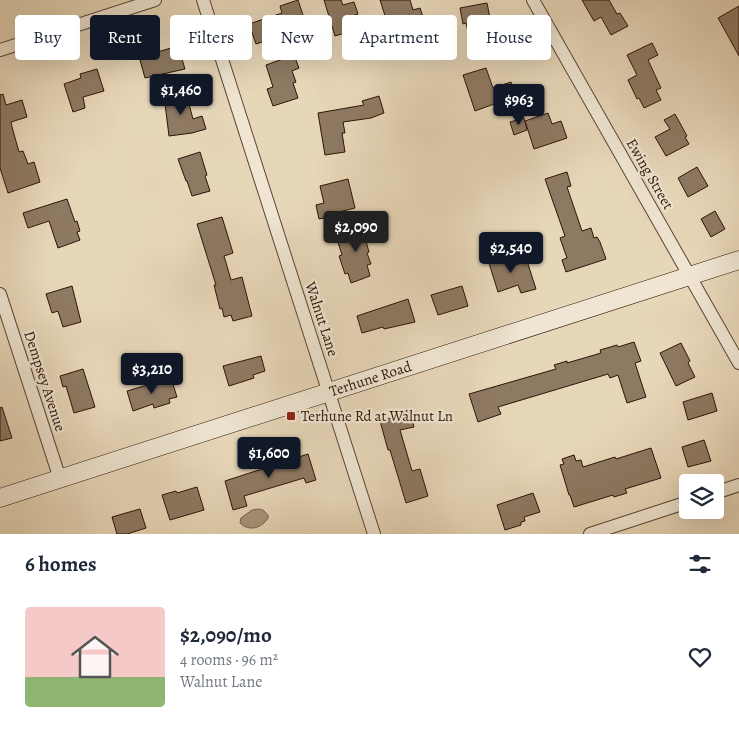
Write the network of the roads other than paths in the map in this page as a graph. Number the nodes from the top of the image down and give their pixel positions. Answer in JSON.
{"nodes":[{"id":1,"x":155,"y":0,"type":"edge"},
{"id":2,"x":203,"y":0,"type":"edge"},
{"id":3,"x":533,"y":0,"type":"edge"},
{"id":4,"x":0,"y":50,"type":"edge"},
{"id":5,"x":739,"y":260,"type":"edge"},
{"id":6,"x":690,"y":276,"type":"junction"},
{"id":7,"x":0,"y":294,"type":"edge"},
{"id":8,"x":739,"y":363,"type":"edge"},
{"id":9,"x":329,"y":392,"type":"junction"},
{"id":10,"x":60,"y":479,"type":"junction"},
{"id":11,"x":739,"y":485,"type":"edge"},
{"id":12,"x":724,"y":490,"type":"edge"},
{"id":13,"x":0,"y":498,"type":"edge"},
{"id":14,"x":679,"y":505,"type":"edge"},
{"id":15,"x":374,"y":534,"type":"edge"},
{"id":16,"x":590,"y":534,"type":"edge"}],
"edges":[{"from":1,"to":4,"type":"street"},
{"from":2,"to":9,"type":"street","name":"Walnut Lane"},
{"from":3,"to":6,"type":"street","name":"Ewing Street"},
{"from":5,"to":6,"type":"street","name":"Terhune Road"},
{"from":6,"to":8,"type":"street","name":"Ewing Street"},
{"from":6,"to":9,"type":"street","name":"Terhune Road"},
{"from":7,"to":10,"type":"street","name":"Dempsey Avenue"},
{"from":9,"to":10,"type":"street","name":"Terhune Road"},
{"from":9,"to":15,"type":"street","name":"Walnut Lane"},
{"from":10,"to":13,"type":"street","name":"Terhune Road"},
{"from":11,"to":12,"type":"street"},
{"from":14,"to":16,"type":"street"}]}
